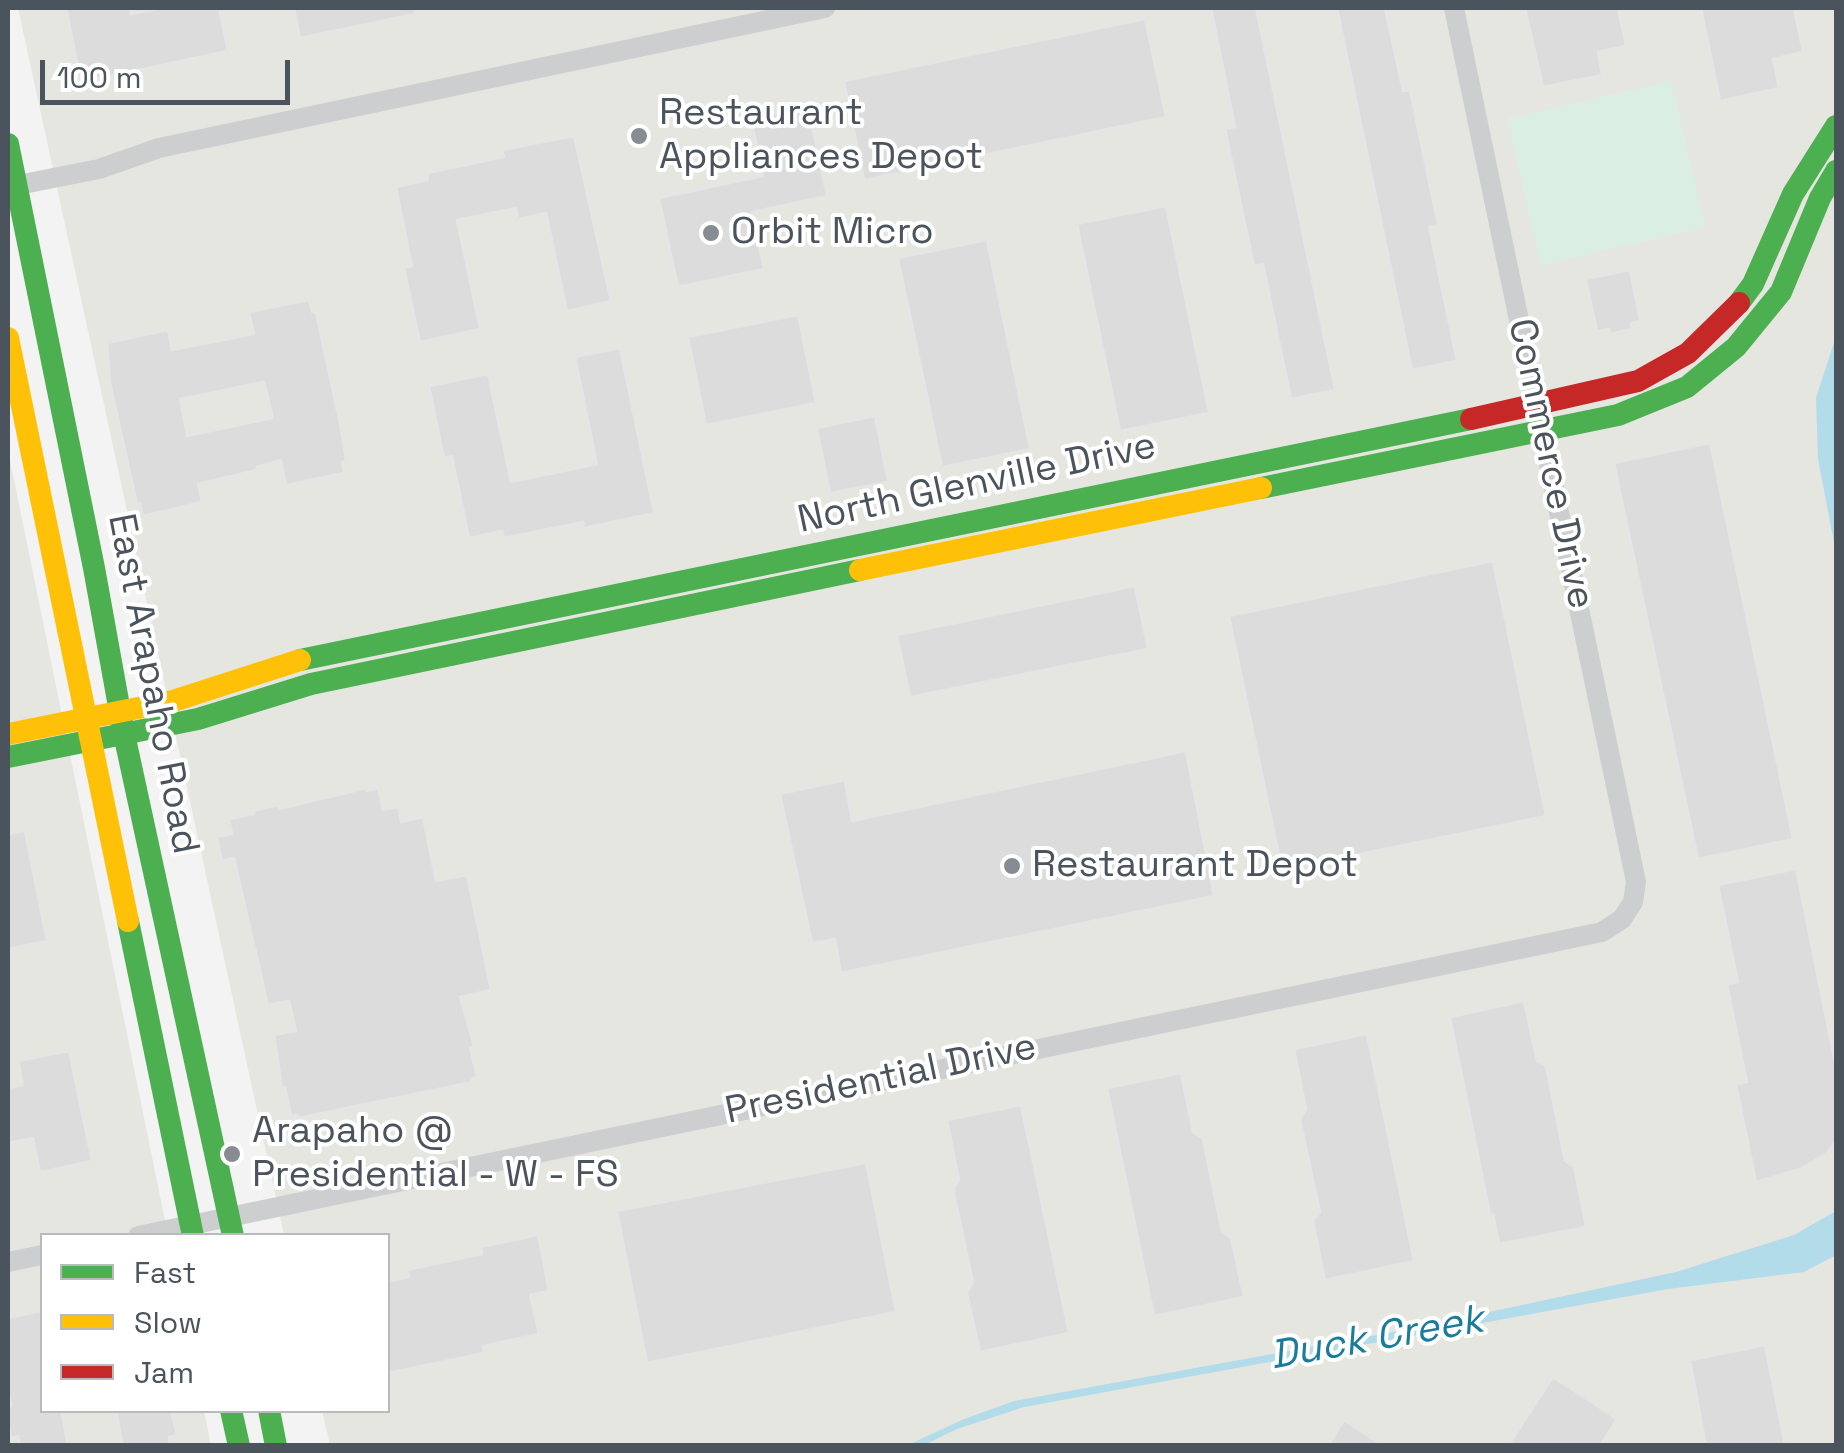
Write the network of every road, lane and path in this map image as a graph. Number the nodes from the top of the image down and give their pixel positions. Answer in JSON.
{"nodes":[{"id":1,"x":825,"y":8,"type":"edge"},
{"id":2,"x":1454,"y":8,"type":"edge"},
{"id":3,"x":1836,"y":126,"type":"edge"},
{"id":4,"x":8,"y":144,"type":"edge"},
{"id":5,"x":1836,"y":170,"type":"edge"},
{"id":6,"x":12,"y":186,"type":"edge"},
{"id":7,"x":8,"y":338,"type":"edge"},
{"id":8,"x":1538,"y":404,"type":"junction"},
{"id":9,"x":1544,"y":432,"type":"junction"},
{"id":10,"x":1376,"y":440,"type":"junction"},
{"id":11,"x":1254,"y":465,"type":"junction"},
{"id":12,"x":1351,"y":471,"type":"junction"},
{"id":13,"x":1259,"y":490,"type":"junction"},
{"id":14,"x":927,"y":530,"type":"junction"},
{"id":15,"x":934,"y":557,"type":"junction"},
{"id":16,"x":725,"y":572,"type":"junction"},
{"id":17,"x":688,"y":579,"type":"junction"},
{"id":18,"x":730,"y":598,"type":"junction"},
{"id":19,"x":692,"y":605,"type":"junction"},
{"id":20,"x":336,"y":652,"type":"junction"},
{"id":21,"x":343,"y":678,"type":"junction"},
{"id":22,"x":121,"y":710,"type":"junction"},
{"id":23,"x":86,"y":729,"type":"junction"},
{"id":24,"x":8,"y":734,"type":"edge"},
{"id":25,"x":124,"y":734,"type":"junction"},
{"id":26,"x":8,"y":757,"type":"edge"},
{"id":27,"x":121,"y":894,"type":"junction"},
{"id":28,"x":1622,"y":919,"type":"joint"},
{"id":29,"x":176,"y":970,"type":"junction"},
{"id":30,"x":231,"y":1226,"type":"edge"},
{"id":31,"x":192,"y":1230,"type":"edge"},
{"id":32,"x":165,"y":1233,"type":"edge"},
{"id":33,"x":40,"y":1255,"type":"edge"},
{"id":34,"x":8,"y":1262,"type":"edge"},
{"id":35,"x":232,"y":1413,"type":"edge"},
{"id":36,"x":270,"y":1413,"type":"edge"},
{"id":37,"x":238,"y":1446,"type":"edge"},
{"id":38,"x":276,"y":1446,"type":"edge"}],
"edges":[{"from":1,"to":6,"type":"street"},
{"from":2,"to":8,"type":"street","name":"Commerce Drive"},
{"from":3,"to":8,"type":"street","name":"North Glenville Drive"},
{"from":4,"to":6,"type":"street","name":"East Arapaho Road"},
{"from":5,"to":9,"type":"street","name":"North Glenville Drive"},
{"from":6,"to":22,"type":"street","name":"East Arapaho Road"},
{"from":7,"to":23,"type":"street","name":"East Arapaho Road"},
{"from":8,"to":9,"type":"street","name":"Commerce Drive"},
{"from":8,"to":10,"type":"street","name":"North Glenville Drive"},
{"from":9,"to":12,"type":"street","name":"North Glenville Drive"},
{"from":9,"to":28,"type":"street","name":"Commerce Drive"},
{"from":10,"to":11,"type":"street","name":"North Glenville Drive"},
{"from":10,"to":12,"type":"street"},
{"from":11,"to":13,"type":"street"},
{"from":11,"to":14,"type":"street","name":"North Glenville Drive"},
{"from":12,"to":13,"type":"street","name":"North Glenville Drive"},
{"from":13,"to":15,"type":"street","name":"North Glenville Drive"},
{"from":14,"to":15,"type":"street"},
{"from":14,"to":16,"type":"street","name":"North Glenville Drive"},
{"from":15,"to":18,"type":"street","name":"North Glenville Drive"},
{"from":16,"to":17,"type":"street","name":"North Glenville Drive"},
{"from":16,"to":18,"type":"street"},
{"from":17,"to":19,"type":"street"},
{"from":17,"to":20,"type":"street","name":"North Glenville Drive"},
{"from":18,"to":19,"type":"street","name":"North Glenville Drive"},
{"from":19,"to":21,"type":"street","name":"North Glenville Drive"},
{"from":20,"to":21,"type":"street"},
{"from":20,"to":22,"type":"street","name":"North Glenville Drive"},
{"from":21,"to":25,"type":"street","name":"North Glenville Drive"},
{"from":22,"to":23,"type":"street","name":"North Glenville Drive"},
{"from":22,"to":25,"type":"street","name":"East Arapaho Road"},
{"from":23,"to":24,"type":"street","name":"North Glenville Drive"},
{"from":23,"to":25,"type":"street","name":"North Glenville Drive"},
{"from":23,"to":26,"type":"street","name":"North Glenville Drive"},
{"from":23,"to":27,"type":"street","name":"East Arapaho Road"},
{"from":25,"to":29,"type":"street","name":"East Arapaho Road"},
{"from":27,"to":29,"type":"street"},
{"from":27,"to":31,"type":"street","name":"East Arapaho Road"},
{"from":28,"to":30,"type":"street","name":"Presidential Drive"},
{"from":29,"to":30,"type":"street","name":"East Arapaho Road"},
{"from":30,"to":31,"type":"street","name":"Presidential Drive"},
{"from":31,"to":32,"type":"street","name":"Presidential Drive"},
{"from":33,"to":34,"type":"street"},
{"from":35,"to":37,"type":"street"},
{"from":36,"to":38,"type":"street"}]}
